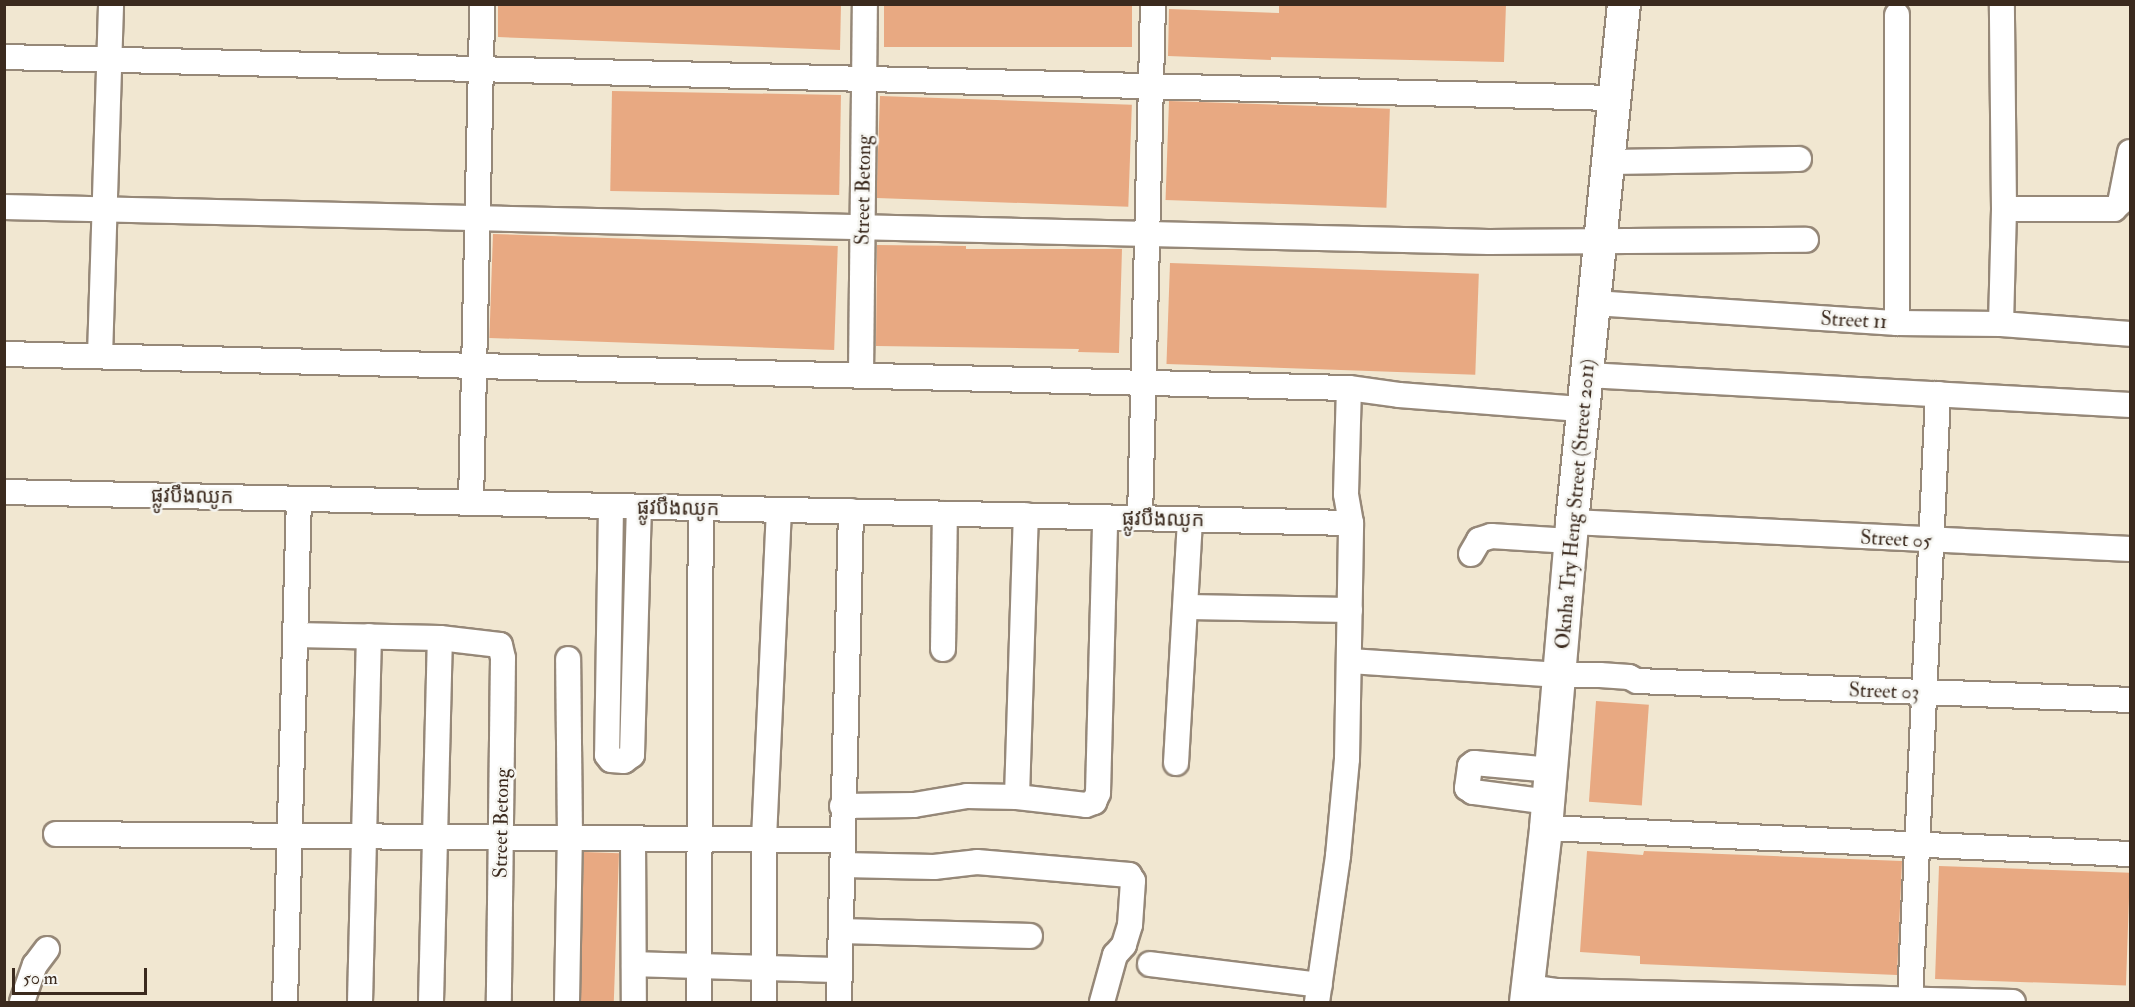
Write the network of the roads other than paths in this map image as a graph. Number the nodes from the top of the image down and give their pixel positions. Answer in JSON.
{"nodes":[{"id":1,"x":111,"y":4,"type":"edge"},
{"id":2,"x":482,"y":4,"type":"edge"},
{"id":3,"x":865,"y":4,"type":"edge"},
{"id":4,"x":1153,"y":4,"type":"edge"},
{"id":5,"x":1624,"y":4,"type":"edge"},
{"id":6,"x":2002,"y":4,"type":"edge"},
{"id":7,"x":1897,"y":15,"type":"dead end"},
{"id":8,"x":4,"y":57,"type":"edge"},
{"id":9,"x":109,"y":60,"type":"junction"},
{"id":10,"x":481,"y":69,"type":"junction"},
{"id":11,"x":864,"y":79,"type":"junction"},
{"id":12,"x":1151,"y":86,"type":"junction"},
{"id":13,"x":1614,"y":98,"type":"junction"},
{"id":14,"x":2130,"y":152,"type":"edge"},
{"id":15,"x":1799,"y":159,"type":"dead end"},
{"id":16,"x":1608,"y":162,"type":"junction"},
{"id":17,"x":4,"y":207,"type":"edge"},
{"id":18,"x":2004,"y":209,"type":"junction"},
{"id":19,"x":104,"y":210,"type":"junction"},
{"id":20,"x":477,"y":219,"type":"junction"},
{"id":21,"x":863,"y":228,"type":"junction"},
{"id":22,"x":1147,"y":235,"type":"junction"},
{"id":23,"x":1806,"y":240,"type":"dead end"},
{"id":24,"x":1600,"y":242,"type":"junction"},
{"id":25,"x":1594,"y":303,"type":"junction"},
{"id":26,"x":1897,"y":323,"type":"junction"},
{"id":27,"x":2001,"y":324,"type":"junction"},
{"id":28,"x":2130,"y":334,"type":"edge"},
{"id":29,"x":4,"y":354,"type":"edge"},
{"id":30,"x":100,"y":356,"type":"junction"},
{"id":31,"x":474,"y":366,"type":"junction"},
{"id":32,"x":861,"y":375,"type":"junction"},
{"id":33,"x":1587,"y":375,"type":"junction"},
{"id":34,"x":1143,"y":382,"type":"junction"},
{"id":35,"x":1349,"y":388,"type":"junction"},
{"id":36,"x":1938,"y":394,"type":"junction"},
{"id":37,"x":2130,"y":405,"type":"edge"},
{"id":38,"x":1583,"y":409,"type":"junction"},
{"id":39,"x":4,"y":492,"type":"edge"},
{"id":40,"x":299,"y":499,"type":"junction"},
{"id":41,"x":471,"y":503,"type":"junction"},
{"id":42,"x":611,"y":507,"type":"junction"},
{"id":43,"x":639,"y":507,"type":"junction"},
{"id":44,"x":701,"y":508,"type":"junction"},
{"id":45,"x":779,"y":510,"type":"junction"},
{"id":46,"x":851,"y":511,"type":"junction"},
{"id":47,"x":945,"y":513,"type":"junction"},
{"id":48,"x":1026,"y":515,"type":"junction"},
{"id":49,"x":1105,"y":517,"type":"junction"},
{"id":50,"x":1140,"y":518,"type":"junction"},
{"id":51,"x":1190,"y":519,"type":"junction"},
{"id":52,"x":1351,"y":523,"type":"junction"},
{"id":53,"x":1571,"y":532,"type":"junction"},
{"id":54,"x":1931,"y":540,"type":"junction"},
{"id":55,"x":2130,"y":549,"type":"edge"},
{"id":56,"x":1472,"y":554,"type":"dead end"},
{"id":57,"x":1187,"y":607,"type":"junction"},
{"id":58,"x":1350,"y":610,"type":"junction"},
{"id":59,"x":296,"y":635,"type":"junction"},
{"id":60,"x":369,"y":636,"type":"junction"},
{"id":61,"x":440,"y":638,"type":"junction"},
{"id":62,"x":943,"y":649,"type":"dead end"},
{"id":63,"x":568,"y":659,"type":"dead end"},
{"id":64,"x":1350,"y":661,"type":"junction"},
{"id":65,"x":1560,"y":675,"type":"junction"},
{"id":66,"x":1924,"y":692,"type":"junction"},
{"id":67,"x":2130,"y":700,"type":"edge"},
{"id":68,"x":1176,"y":763,"type":"dead end"},
{"id":69,"x":1521,"y":767,"type":"junction"},
{"id":70,"x":1552,"y":770,"type":"junction"},
{"id":71,"x":1017,"y":797,"type":"junction"},
{"id":72,"x":1517,"y":798,"type":"junction"},
{"id":73,"x":842,"y":806,"type":"junction"},
{"id":74,"x":1547,"y":815,"type":"junction"},
{"id":75,"x":56,"y":834,"type":"dead end"},
{"id":76,"x":290,"y":836,"type":"junction"},
{"id":77,"x":363,"y":836,"type":"junction"},
{"id":78,"x":433,"y":837,"type":"junction"},
{"id":79,"x":501,"y":837,"type":"junction"},
{"id":80,"x":570,"y":838,"type":"junction"},
{"id":81,"x":633,"y":838,"type":"junction"},
{"id":82,"x":698,"y":839,"type":"junction"},
{"id":83,"x":764,"y":839,"type":"junction"},
{"id":84,"x":842,"y":840,"type":"junction"},
{"id":85,"x":1917,"y":844,"type":"junction"},
{"id":86,"x":2130,"y":854,"type":"edge"},
{"id":87,"x":843,"y":865,"type":"junction"},
{"id":88,"x":842,"y":931,"type":"junction"},
{"id":89,"x":1030,"y":936,"type":"dead end"},
{"id":90,"x":47,"y":949,"type":"dead end"},
{"id":91,"x":634,"y":964,"type":"junction"},
{"id":92,"x":1150,"y":964,"type":"dead end"},
{"id":93,"x":698,"y":966,"type":"junction"},
{"id":94,"x":764,"y":967,"type":"junction"},
{"id":95,"x":840,"y":970,"type":"junction"},
{"id":96,"x":1318,"y":994,"type":"edge"},
{"id":97,"x":1527,"y":995,"type":"edge"},
{"id":98,"x":1581,"y":997,"type":"edge"},
{"id":99,"x":1823,"y":1000,"type":"edge"},
{"id":100,"x":1910,"y":1000,"type":"junction"},
{"id":101,"x":22,"y":1002,"type":"edge"},
{"id":102,"x":285,"y":1002,"type":"edge"},
{"id":103,"x":360,"y":1002,"type":"edge"},
{"id":104,"x":431,"y":1002,"type":"edge"},
{"id":105,"x":499,"y":1002,"type":"edge"},
{"id":106,"x":567,"y":1002,"type":"edge"},
{"id":107,"x":634,"y":1002,"type":"edge"},
{"id":108,"x":699,"y":1002,"type":"edge"},
{"id":109,"x":764,"y":1002,"type":"edge"},
{"id":110,"x":839,"y":1002,"type":"edge"},
{"id":111,"x":1102,"y":1002,"type":"edge"},
{"id":112,"x":1977,"y":1002,"type":"edge"},
{"id":113,"x":2013,"y":1002,"type":"edge"}],
"edges":[{"from":1,"to":9,"type":"street"},
{"from":2,"to":10,"type":"street"},
{"from":3,"to":11,"type":"street","name":"Street Betong"},
{"from":4,"to":12,"type":"street"},
{"from":5,"to":13,"type":"main road","name":"Oknha Try Heng Street (Street 2011)"},
{"from":6,"to":18,"type":"street"},
{"from":7,"to":26,"type":"street"},
{"from":8,"to":9,"type":"street"},
{"from":9,"to":10,"type":"street"},
{"from":9,"to":19,"type":"street"},
{"from":10,"to":11,"type":"street"},
{"from":10,"to":20,"type":"street"},
{"from":11,"to":12,"type":"street"},
{"from":11,"to":21,"type":"street","name":"Street Betong"},
{"from":12,"to":13,"type":"street"},
{"from":12,"to":22,"type":"street"},
{"from":13,"to":16,"type":"main road","name":"Oknha Try Heng Street (Street 2011)"},
{"from":14,"to":18,"type":"street"},
{"from":15,"to":16,"type":"street"},
{"from":16,"to":24,"type":"main road","name":"Oknha Try Heng Street (Street 2011)"},
{"from":17,"to":19,"type":"street"},
{"from":18,"to":27,"type":"street"},
{"from":19,"to":20,"type":"street"},
{"from":19,"to":30,"type":"street"},
{"from":20,"to":21,"type":"street"},
{"from":20,"to":31,"type":"street"},
{"from":21,"to":22,"type":"street"},
{"from":21,"to":32,"type":"street","name":"Street Betong"},
{"from":22,"to":24,"type":"street"},
{"from":22,"to":34,"type":"street"},
{"from":23,"to":24,"type":"street"},
{"from":24,"to":25,"type":"main road","name":"Oknha Try Heng Street (Street 2011)"},
{"from":25,"to":26,"type":"street","name":"Street 11"},
{"from":25,"to":33,"type":"main road","name":"Oknha Try Heng Street (Street 2011)"},
{"from":26,"to":27,"type":"street","name":"Street 11"},
{"from":27,"to":28,"type":"street","name":"Street 11"},
{"from":29,"to":30,"type":"street"},
{"from":30,"to":31,"type":"street"},
{"from":31,"to":32,"type":"street"},
{"from":31,"to":41,"type":"street"},
{"from":32,"to":34,"type":"street"},
{"from":33,"to":36,"type":"street"},
{"from":33,"to":38,"type":"main road","name":"Oknha Try Heng Street (Street 2011)"},
{"from":34,"to":35,"type":"street"},
{"from":34,"to":50,"type":"street"},
{"from":35,"to":38,"type":"street"},
{"from":35,"to":52,"type":"street"},
{"from":36,"to":37,"type":"street"},
{"from":36,"to":54,"type":"street"},
{"from":38,"to":53,"type":"main road","name":"Oknha Try Heng Street (Street 2011)"},
{"from":39,"to":40,"type":"street","name":"ផ្លូវបឹងឈូក"},
{"from":40,"to":41,"type":"street","name":"ផ្លូវបឹងឈូក"},
{"from":40,"to":59,"type":"street"},
{"from":41,"to":42,"type":"street","name":"ផ្លូវបឹងឈូក"},
{"from":42,"to":43,"type":"street","name":"ផ្លូវបឹងឈូក"},
{"from":42,"to":43,"type":"street"},
{"from":43,"to":44,"type":"street","name":"ផ្លូវបឹងឈូក"},
{"from":44,"to":45,"type":"street","name":"ផ្លូវបឹងឈូក"},
{"from":44,"to":82,"type":"street"},
{"from":45,"to":46,"type":"street","name":"ផ្លូវបឹងឈូក"},
{"from":45,"to":83,"type":"street"},
{"from":46,"to":47,"type":"street","name":"ផ្លូវបឹងឈូក"},
{"from":46,"to":73,"type":"street"},
{"from":47,"to":48,"type":"street","name":"ផ្លូវបឹងឈូក"},
{"from":47,"to":62,"type":"street"},
{"from":48,"to":49,"type":"street","name":"ផ្លូវបឹងឈូក"},
{"from":48,"to":71,"type":"street"},
{"from":49,"to":50,"type":"street","name":"ផ្លូវបឹងឈូក"},
{"from":49,"to":71,"type":"street"},
{"from":50,"to":51,"type":"street","name":"ផ្លូវបឹងឈូក"},
{"from":51,"to":52,"type":"street","name":"ផ្លូវបឹងឈូក"},
{"from":51,"to":57,"type":"street"},
{"from":52,"to":58,"type":"street"},
{"from":53,"to":54,"type":"street","name":"Street 05"},
{"from":53,"to":56,"type":"street","name":"Street 05"},
{"from":53,"to":65,"type":"main road","name":"Oknha Try Heng Street (Street 2011)"},
{"from":54,"to":55,"type":"street","name":"Street 05"},
{"from":54,"to":66,"type":"street"},
{"from":57,"to":58,"type":"street"},
{"from":57,"to":68,"type":"street"},
{"from":58,"to":64,"type":"street"},
{"from":59,"to":60,"type":"street"},
{"from":59,"to":76,"type":"street"},
{"from":60,"to":61,"type":"street"},
{"from":60,"to":77,"type":"street"},
{"from":61,"to":78,"type":"street"},
{"from":61,"to":79,"type":"street","name":"Street Betong"},
{"from":63,"to":80,"type":"street"},
{"from":64,"to":65,"type":"street","name":"Street 03"},
{"from":64,"to":96,"type":"street"},
{"from":65,"to":66,"type":"street","name":"Street 03"},
{"from":65,"to":70,"type":"main road","name":"Oknha Try Heng Street (Street 2011)"},
{"from":66,"to":67,"type":"street","name":"Street 03"},
{"from":66,"to":85,"type":"street"},
{"from":69,"to":70,"type":"street"},
{"from":69,"to":72,"type":"street"},
{"from":69,"to":72,"type":"street"},
{"from":70,"to":74,"type":"main road","name":"Oknha Try Heng Street (Street 2011)"},
{"from":71,"to":73,"type":"street"},
{"from":72,"to":74,"type":"street"},
{"from":73,"to":84,"type":"street"},
{"from":74,"to":85,"type":"street"},
{"from":74,"to":97,"type":"main road","name":"Oknha Try Heng Street (Street 2011)"},
{"from":75,"to":76,"type":"street"},
{"from":76,"to":77,"type":"street"},
{"from":76,"to":102,"type":"street"},
{"from":77,"to":78,"type":"street"},
{"from":77,"to":103,"type":"street"},
{"from":78,"to":79,"type":"street"},
{"from":78,"to":104,"type":"street"},
{"from":79,"to":80,"type":"street"},
{"from":79,"to":105,"type":"street","name":"Street Betong"},
{"from":80,"to":81,"type":"street"},
{"from":80,"to":106,"type":"street"},
{"from":81,"to":82,"type":"street"},
{"from":81,"to":91,"type":"street"},
{"from":82,"to":83,"type":"street"},
{"from":82,"to":93,"type":"street"},
{"from":83,"to":84,"type":"street"},
{"from":83,"to":94,"type":"street"},
{"from":84,"to":87,"type":"street"},
{"from":85,"to":86,"type":"street"},
{"from":85,"to":100,"type":"street"},
{"from":87,"to":88,"type":"street"},
{"from":87,"to":111,"type":"street"},
{"from":88,"to":89,"type":"street"},
{"from":88,"to":95,"type":"street"},
{"from":90,"to":101,"type":"street"},
{"from":91,"to":93,"type":"street"},
{"from":91,"to":107,"type":"street"},
{"from":92,"to":96,"type":"street"},
{"from":93,"to":94,"type":"street"},
{"from":93,"to":108,"type":"street"},
{"from":94,"to":95,"type":"street"},
{"from":94,"to":109,"type":"street"},
{"from":95,"to":110,"type":"street"},
{"from":97,"to":98,"type":"street"},
{"from":98,"to":99,"type":"street"},
{"from":99,"to":100,"type":"street"},
{"from":100,"to":112,"type":"street"},
{"from":112,"to":113,"type":"street"}]}
